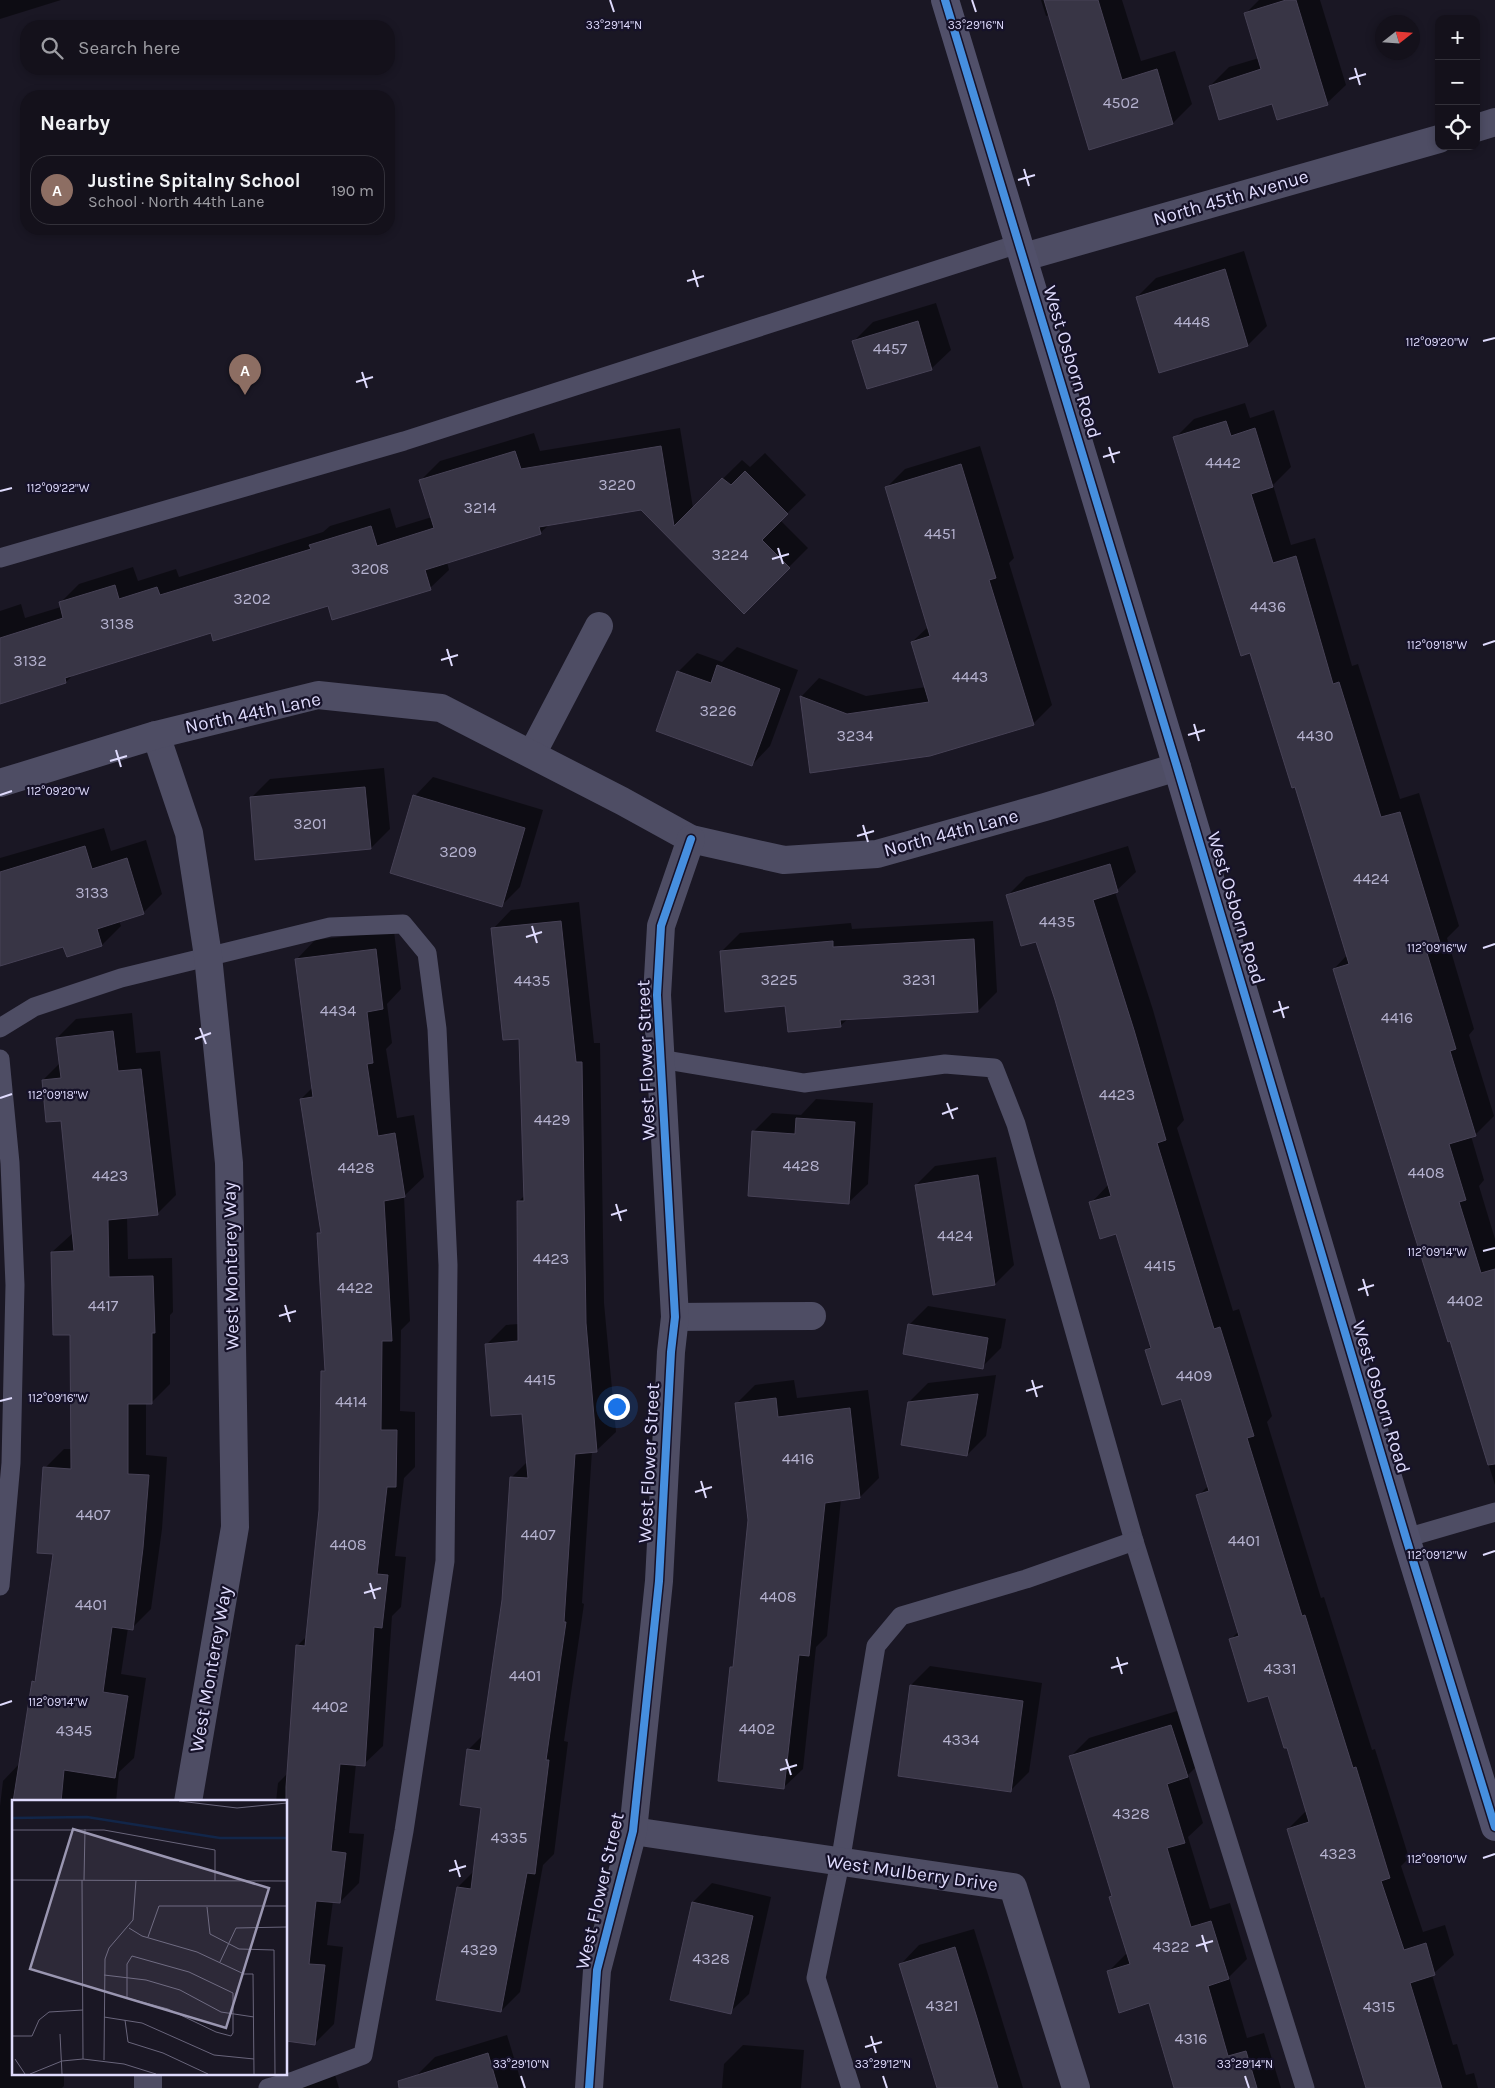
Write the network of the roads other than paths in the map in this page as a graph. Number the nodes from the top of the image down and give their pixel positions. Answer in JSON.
{"nodes":[{"id":1,"x":945,"y":0,"type":"edge"},
{"id":2,"x":1495,"y":122,"type":"edge"},
{"id":3,"x":1480,"y":127,"type":"edge"},
{"id":4,"x":1435,"y":140,"type":"edge"},
{"id":5,"x":1021,"y":250,"type":"junction"},
{"id":6,"x":0,"y":558,"type":"edge"},
{"id":7,"x":599,"y":626,"type":"dead end"},
{"id":8,"x":156,"y":735,"type":"junction"},
{"id":9,"x":532,"y":754,"type":"junction"},
{"id":10,"x":1177,"y":767,"type":"junction"},
{"id":11,"x":0,"y":783,"type":"edge"},
{"id":12,"x":691,"y":839,"type":"junction"},
{"id":13,"x":208,"y":956,"type":"junction"},
{"id":14,"x":0,"y":1028,"type":"edge"},
{"id":15,"x":0,"y":1059,"type":"edge"},
{"id":16,"x":660,"y":1059,"type":"junction"},
{"id":17,"x":812,"y":1316,"type":"dead end"},
{"id":18,"x":675,"y":1318,"type":"junction"},
{"id":19,"x":1495,"y":1512,"type":"edge"},
{"id":20,"x":1406,"y":1538,"type":"junction"},
{"id":21,"x":1134,"y":1541,"type":"junction"},
{"id":22,"x":0,"y":1586,"type":"edge"},
{"id":23,"x":188,"y":1800,"type":"edge"},
{"id":24,"x":1495,"y":1827,"type":"edge"},
{"id":25,"x":634,"y":1830,"type":"junction"},
{"id":26,"x":840,"y":1863,"type":"junction"},
{"id":27,"x":268,"y":2088,"type":"edge"},
{"id":28,"x":589,"y":2088,"type":"edge"},
{"id":29,"x":851,"y":2088,"type":"edge"},
{"id":30,"x":1076,"y":2088,"type":"edge"},
{"id":31,"x":1305,"y":2088,"type":"edge"}],
"edges":[{"from":1,"to":5,"type":"street","name":"West Osborn Road"},
{"from":2,"to":3,"type":"street"},
{"from":4,"to":5,"type":"street","name":"North 45th Avenue"},
{"from":5,"to":6,"type":"lane"},
{"from":5,"to":10,"type":"street","name":"West Osborn Road"},
{"from":7,"to":9,"type":"street"},
{"from":8,"to":9,"type":"street","name":"North 44th Lane"},
{"from":8,"to":11,"type":"street","name":"North 44th Lane"},
{"from":8,"to":13,"type":"street","name":"West Monterey Way"},
{"from":9,"to":12,"type":"street","name":"North 44th Lane"},
{"from":10,"to":12,"type":"street","name":"North 44th Lane"},
{"from":10,"to":20,"type":"street","name":"West Osborn Road"},
{"from":12,"to":16,"type":"street","name":"West Flower Street"},
{"from":13,"to":14,"type":"lane"},
{"from":13,"to":23,"type":"street","name":"West Monterey Way"},
{"from":13,"to":27,"type":"lane"},
{"from":15,"to":22,"type":"lane"},
{"from":16,"to":18,"type":"street","name":"West Flower Street"},
{"from":16,"to":21,"type":"lane"},
{"from":17,"to":18,"type":"street"},
{"from":18,"to":25,"type":"street","name":"West Flower Street"},
{"from":19,"to":20,"type":"lane"},
{"from":20,"to":24,"type":"street","name":"West Osborn Road"},
{"from":21,"to":26,"type":"lane"},
{"from":21,"to":31,"type":"lane"},
{"from":25,"to":26,"type":"street","name":"West Mulberry Drive"},
{"from":25,"to":28,"type":"street","name":"West Flower Street"},
{"from":26,"to":29,"type":"lane"},
{"from":26,"to":30,"type":"street","name":"West Mulberry Drive"}]}
